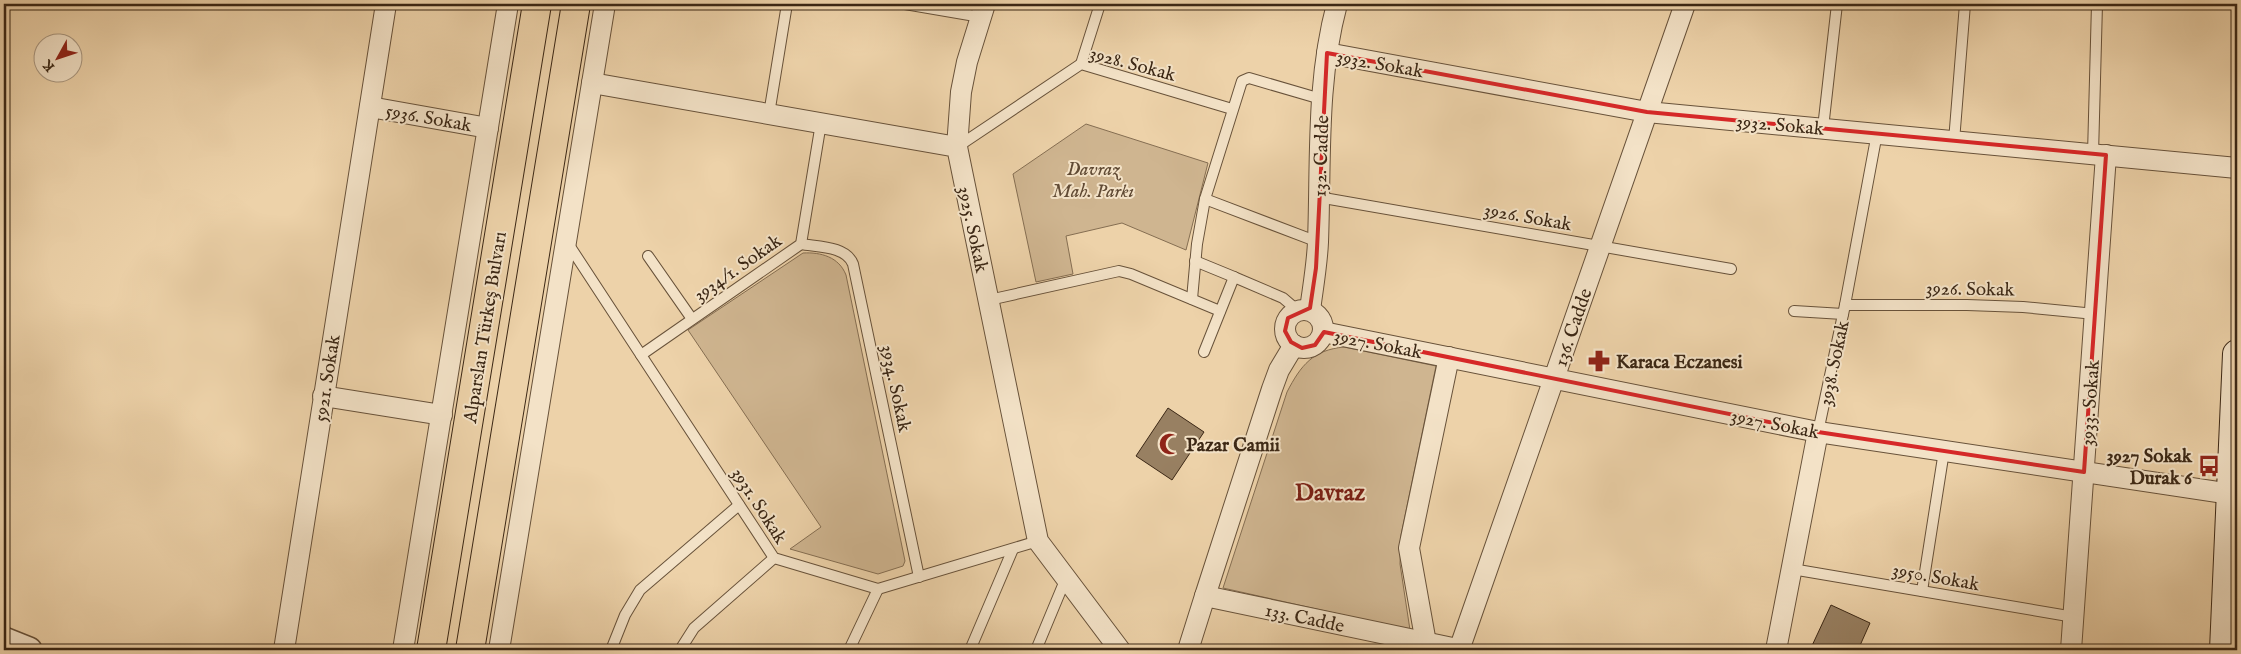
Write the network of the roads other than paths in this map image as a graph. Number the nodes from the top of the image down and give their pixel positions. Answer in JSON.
{"nodes":[{"id":1,"x":386,"y":4,"type":"edge"},
{"id":2,"x":508,"y":4,"type":"edge"},
{"id":3,"x":538,"y":4,"type":"edge"},
{"id":4,"x":576,"y":4,"type":"edge"},
{"id":5,"x":605,"y":4,"type":"edge"},
{"id":6,"x":787,"y":4,"type":"edge"},
{"id":7,"x":905,"y":4,"type":"edge"},
{"id":8,"x":1100,"y":4,"type":"edge"},
{"id":9,"x":1337,"y":4,"type":"edge"},
{"id":10,"x":1685,"y":4,"type":"edge"},
{"id":11,"x":1837,"y":4,"type":"edge"},
{"id":12,"x":1965,"y":4,"type":"edge"},
{"id":13,"x":2097,"y":4,"type":"edge"},
{"id":14,"x":983,"y":10,"type":"edge"},
{"id":15,"x":1326,"y":53,"type":"junction"},
{"id":16,"x":1081,"y":64,"type":"junction"},
{"id":17,"x":592,"y":83,"type":"junction"},
{"id":18,"x":1322,"y":100,"type":"junction"},
{"id":19,"x":370,"y":107,"type":"junction"},
{"id":20,"x":1232,"y":109,"type":"junction"},
{"id":21,"x":1647,"y":112,"type":"junction"},
{"id":22,"x":769,"y":114,"type":"junction"},
{"id":23,"x":821,"y":123,"type":"junction"},
{"id":24,"x":488,"y":128,"type":"junction"},
{"id":25,"x":1823,"y":128,"type":"junction"},
{"id":26,"x":1876,"y":134,"type":"junction"},
{"id":27,"x":1954,"y":141,"type":"junction"},
{"id":28,"x":958,"y":147,"type":"junction"},
{"id":29,"x":2100,"y":155,"type":"junction"},
{"id":30,"x":2237,"y":168,"type":"edge"},
{"id":31,"x":1318,"y":196,"type":"junction"},
{"id":32,"x":1205,"y":199,"type":"junction"},
{"id":33,"x":566,"y":240,"type":"junction"},
{"id":34,"x":1318,"y":242,"type":"junction"},
{"id":35,"x":801,"y":244,"type":"junction"},
{"id":36,"x":1600,"y":246,"type":"junction"},
{"id":37,"x":648,"y":256,"type":"dead end"},
{"id":38,"x":1195,"y":261,"type":"junction"},
{"id":39,"x":1731,"y":270,"type":"dead end"},
{"id":40,"x":1234,"y":278,"type":"junction"},
{"id":41,"x":989,"y":300,"type":"junction"},
{"id":42,"x":1192,"y":300,"type":"junction"},
{"id":43,"x":1844,"y":309,"type":"junction"},
{"id":44,"x":1303,"y":310,"type":"junction"},
{"id":45,"x":1220,"y":311,"type":"junction"},
{"id":46,"x":1794,"y":312,"type":"dead end"},
{"id":47,"x":2094,"y":314,"type":"junction"},
{"id":48,"x":692,"y":319,"type":"junction"},
{"id":49,"x":1323,"y":332,"type":"junction"},
{"id":50,"x":1294,"y":345,"type":"junction"},
{"id":51,"x":1204,"y":352,"type":"dead end"},
{"id":52,"x":2237,"y":354,"type":"edge"},
{"id":53,"x":641,"y":355,"type":"junction"},
{"id":54,"x":1449,"y":357,"type":"junction"},
{"id":55,"x":1554,"y":378,"type":"junction"},
{"id":56,"x":323,"y":396,"type":"junction"},
{"id":57,"x":442,"y":415,"type":"junction"},
{"id":58,"x":1818,"y":432,"type":"junction"},
{"id":59,"x":1944,"y":451,"type":"junction"},
{"id":60,"x":2084,"y":472,"type":"junction"},
{"id":61,"x":2233,"y":502,"type":"edge"},
{"id":62,"x":739,"y":505,"type":"junction"},
{"id":63,"x":1038,"y":541,"type":"junction"},
{"id":64,"x":1014,"y":549,"type":"junction"},
{"id":65,"x":774,"y":558,"type":"junction"},
{"id":66,"x":1792,"y":569,"type":"junction"},
{"id":67,"x":918,"y":577,"type":"junction"},
{"id":68,"x":1066,"y":578,"type":"junction"},
{"id":69,"x":878,"y":589,"type":"junction"},
{"id":70,"x":1922,"y":592,"type":"junction"},
{"id":71,"x":1205,"y":596,"type":"junction"},
{"id":72,"x":2074,"y":617,"type":"junction"},
{"id":73,"x":4,"y":640,"type":"edge"},
{"id":74,"x":1426,"y":643,"type":"junction"},
{"id":75,"x":1453,"y":649,"type":"edge"},
{"id":76,"x":29,"y":650,"type":"edge"},
{"id":77,"x":284,"y":650,"type":"edge"},
{"id":78,"x":403,"y":650,"type":"edge"},
{"id":79,"x":431,"y":650,"type":"edge"},
{"id":80,"x":470,"y":650,"type":"edge"},
{"id":81,"x":499,"y":650,"type":"edge"},
{"id":82,"x":611,"y":650,"type":"edge"},
{"id":83,"x":680,"y":650,"type":"edge"},
{"id":84,"x":849,"y":650,"type":"edge"},
{"id":85,"x":970,"y":650,"type":"edge"},
{"id":86,"x":1036,"y":650,"type":"edge"},
{"id":87,"x":1120,"y":650,"type":"edge"},
{"id":88,"x":1188,"y":650,"type":"edge"},
{"id":89,"x":1776,"y":650,"type":"edge"},
{"id":90,"x":2071,"y":650,"type":"edge"},
{"id":91,"x":2224,"y":650,"type":"edge"}],
"edges":[{"from":1,"to":19,"type":"street","name":"5921. Sokak"},
{"from":2,"to":24,"type":"street"},
{"from":3,"to":79,"type":"highway","name":"Alparslan Türkeş Bulvarı"},
{"from":4,"to":80,"type":"highway","name":"Alparslan Türkeş Bulvarı"},
{"from":5,"to":17,"type":"street"},
{"from":6,"to":22,"type":"lane"},
{"from":7,"to":14,"type":"lane"},
{"from":8,"to":16,"type":"lane"},
{"from":9,"to":15,"type":"street","name":"132. Cadde"},
{"from":10,"to":21,"type":"street","name":"136. Cadde"},
{"from":11,"to":25,"type":"lane"},
{"from":12,"to":27,"type":"lane"},
{"from":13,"to":29,"type":"lane"},
{"from":14,"to":28,"type":"street","name":"3925. Sokak"},
{"from":15,"to":18,"type":"street","name":"132. Cadde"},
{"from":15,"to":21,"type":"street","name":"3932. Sokak"},
{"from":16,"to":20,"type":"lane","name":"3928. Sokak"},
{"from":16,"to":28,"type":"lane","name":"3928. Sokak"},
{"from":17,"to":22,"type":"street"},
{"from":17,"to":33,"type":"street"},
{"from":18,"to":20,"type":"lane"},
{"from":18,"to":31,"type":"street","name":"132. Cadde"},
{"from":19,"to":24,"type":"street","name":"5936. Sokak"},
{"from":19,"to":56,"type":"street","name":"5921. Sokak"},
{"from":20,"to":32,"type":"lane"},
{"from":21,"to":25,"type":"street","name":"3932. Sokak"},
{"from":21,"to":36,"type":"street","name":"136. Cadde"},
{"from":22,"to":23,"type":"street"},
{"from":23,"to":28,"type":"street"},
{"from":23,"to":35,"type":"lane","name":"3934/1. Sokak"},
{"from":24,"to":57,"type":"street"},
{"from":25,"to":26,"type":"street","name":"3932. Sokak"},
{"from":26,"to":27,"type":"street","name":"3932. Sokak"},
{"from":26,"to":43,"type":"lane","name":"3938. Sokak"},
{"from":27,"to":29,"type":"street","name":"3932. Sokak"},
{"from":28,"to":41,"type":"street","name":"3925. Sokak"},
{"from":29,"to":30,"type":"street","name":"3932. Sokak"},
{"from":29,"to":47,"type":"street","name":"3933. Sokak"},
{"from":31,"to":34,"type":"street","name":"132. Cadde"},
{"from":31,"to":36,"type":"lane","name":"3926. Sokak"},
{"from":32,"to":34,"type":"lane"},
{"from":32,"to":38,"type":"lane"},
{"from":33,"to":53,"type":"lane","name":"3931. Sokak"},
{"from":33,"to":81,"type":"street"},
{"from":34,"to":44,"type":"street","name":"132. Cadde"},
{"from":35,"to":48,"type":"lane","name":"3934/1. Sokak"},
{"from":35,"to":67,"type":"lane","name":"3934. Sokak"},
{"from":36,"to":39,"type":"lane","name":"3926. Sokak"},
{"from":36,"to":55,"type":"street","name":"136. Cadde"},
{"from":37,"to":48,"type":"lane"},
{"from":38,"to":40,"type":"lane"},
{"from":38,"to":42,"type":"lane"},
{"from":40,"to":44,"type":"lane"},
{"from":40,"to":45,"type":"lane"},
{"from":41,"to":42,"type":"lane"},
{"from":41,"to":63,"type":"street","name":"3925. Sokak"},
{"from":42,"to":45,"type":"lane"},
{"from":43,"to":46,"type":"lane","name":"3926. Sokak"},
{"from":43,"to":47,"type":"lane","name":"3926. Sokak"},
{"from":43,"to":58,"type":"lane","name":"3938. Sokak"},
{"from":44,"to":49,"type":"street"},
{"from":44,"to":50,"type":"street"},
{"from":45,"to":51,"type":"lane"},
{"from":47,"to":60,"type":"street","name":"3933. Sokak"},
{"from":48,"to":53,"type":"lane","name":"3934/1. Sokak"},
{"from":49,"to":50,"type":"street"},
{"from":49,"to":54,"type":"street","name":"3927. Sokak"},
{"from":50,"to":71,"type":"street"},
{"from":52,"to":61,"type":"main road"},
{"from":53,"to":62,"type":"lane","name":"3931. Sokak"},
{"from":54,"to":55,"type":"street","name":"3927. Sokak"},
{"from":54,"to":74,"type":"street"},
{"from":55,"to":58,"type":"street","name":"3927. Sokak"},
{"from":55,"to":75,"type":"street","name":"136. Cadde"},
{"from":56,"to":57,"type":"street"},
{"from":56,"to":77,"type":"street","name":"5921. Sokak"},
{"from":57,"to":78,"type":"street"},
{"from":58,"to":59,"type":"street","name":"3927. Sokak"},
{"from":58,"to":66,"type":"street","name":"3938. Sokak"},
{"from":59,"to":60,"type":"street","name":"3927. Sokak"},
{"from":59,"to":70,"type":"lane"},
{"from":60,"to":61,"type":"street","name":"3927. Sokak"},
{"from":60,"to":72,"type":"street","name":"3933. Sokak"},
{"from":61,"to":91,"type":"main road"},
{"from":62,"to":65,"type":"lane","name":"3931. Sokak"},
{"from":62,"to":82,"type":"lane"},
{"from":63,"to":64,"type":"lane"},
{"from":63,"to":68,"type":"street","name":"3925. Sokak"},
{"from":64,"to":67,"type":"lane"},
{"from":64,"to":85,"type":"lane"},
{"from":65,"to":69,"type":"lane","name":"3931. Sokak"},
{"from":65,"to":83,"type":"lane"},
{"from":66,"to":70,"type":"lane","name":"3950. Sokak"},
{"from":66,"to":89,"type":"street","name":"3938. Sokak"},
{"from":67,"to":69,"type":"lane"},
{"from":68,"to":86,"type":"lane"},
{"from":68,"to":87,"type":"street","name":"3925. Sokak"},
{"from":69,"to":84,"type":"lane"},
{"from":70,"to":72,"type":"lane","name":"3950. Sokak"},
{"from":71,"to":74,"type":"street","name":"133. Cadde"},
{"from":71,"to":88,"type":"street"},
{"from":72,"to":90,"type":"street","name":"3933. Sokak"},
{"from":73,"to":76,"type":"street"},
{"from":74,"to":75,"type":"street","name":"133. Cadde"}]}
